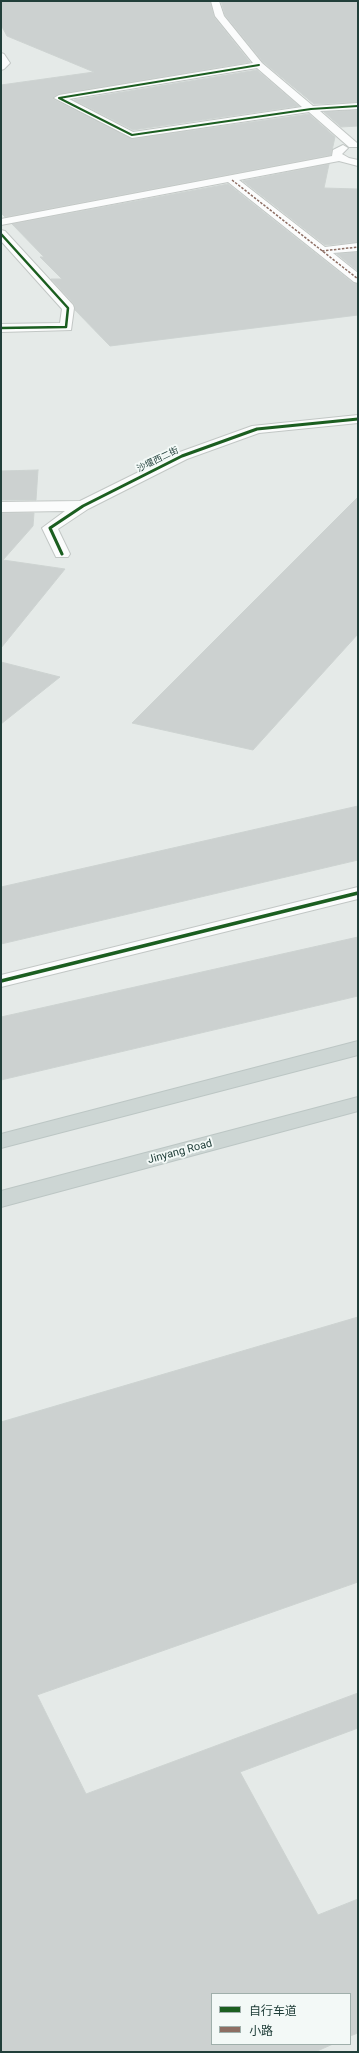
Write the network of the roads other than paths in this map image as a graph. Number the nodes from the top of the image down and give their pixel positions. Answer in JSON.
{"nodes":[{"id":1,"x":215,"y":1,"type":"edge"},
{"id":2,"x":1,"y":56,"type":"edge"},
{"id":3,"x":259,"y":65,"type":"junction"},
{"id":4,"x":1,"y":67,"type":"edge"},
{"id":5,"x":358,"y":106,"type":"edge"},
{"id":6,"x":311,"y":109,"type":"junction"},
{"id":7,"x":356,"y":145,"type":"edge"},
{"id":8,"x":340,"y":158,"type":"junction"},
{"id":9,"x":358,"y":163,"type":"edge"},
{"id":10,"x":232,"y":180,"type":"junction"},
{"id":11,"x":1,"y":222,"type":"edge"},
{"id":12,"x":1,"y":234,"type":"edge"},
{"id":13,"x":358,"y":247,"type":"edge"},
{"id":14,"x":322,"y":250,"type":"junction"},
{"id":15,"x":358,"y":279,"type":"edge"},
{"id":16,"x":1,"y":328,"type":"edge"},
{"id":17,"x":358,"y":419,"type":"edge"},
{"id":18,"x":83,"y":506,"type":"junction"},
{"id":19,"x":1,"y":507,"type":"edge"},
{"id":20,"x":62,"y":554,"type":"dead end"},
{"id":21,"x":358,"y":893,"type":"edge"},
{"id":22,"x":1,"y":981,"type":"edge"},
{"id":23,"x":358,"y":1048,"type":"edge"},
{"id":24,"x":358,"y":1104,"type":"edge"},
{"id":25,"x":1,"y":1141,"type":"edge"},
{"id":26,"x":1,"y":1200,"type":"edge"}],
"edges":[{"from":1,"to":3,"type":"street"},
{"from":2,"to":4,"type":"street"},
{"from":3,"to":6,"type":"street"},
{"from":3,"to":6,"type":"street"},
{"from":5,"to":6,"type":"street"},
{"from":6,"to":7,"type":"street"},
{"from":7,"to":8,"type":"street"},
{"from":8,"to":9,"type":"street"},
{"from":8,"to":10,"type":"street"},
{"from":10,"to":11,"type":"street"},
{"from":10,"to":14,"type":"street"},
{"from":12,"to":16,"type":"street"},
{"from":13,"to":14,"type":"street"},
{"from":14,"to":15,"type":"street"},
{"from":17,"to":18,"type":"street","name":"沙堰西二街"},
{"from":18,"to":19,"type":"street"},
{"from":18,"to":20,"type":"street","name":"沙堰西二街"},
{"from":21,"to":22,"type":"street"},
{"from":23,"to":25,"type":"main road"},
{"from":24,"to":26,"type":"main road","name":"Jinyang Road"}]}
